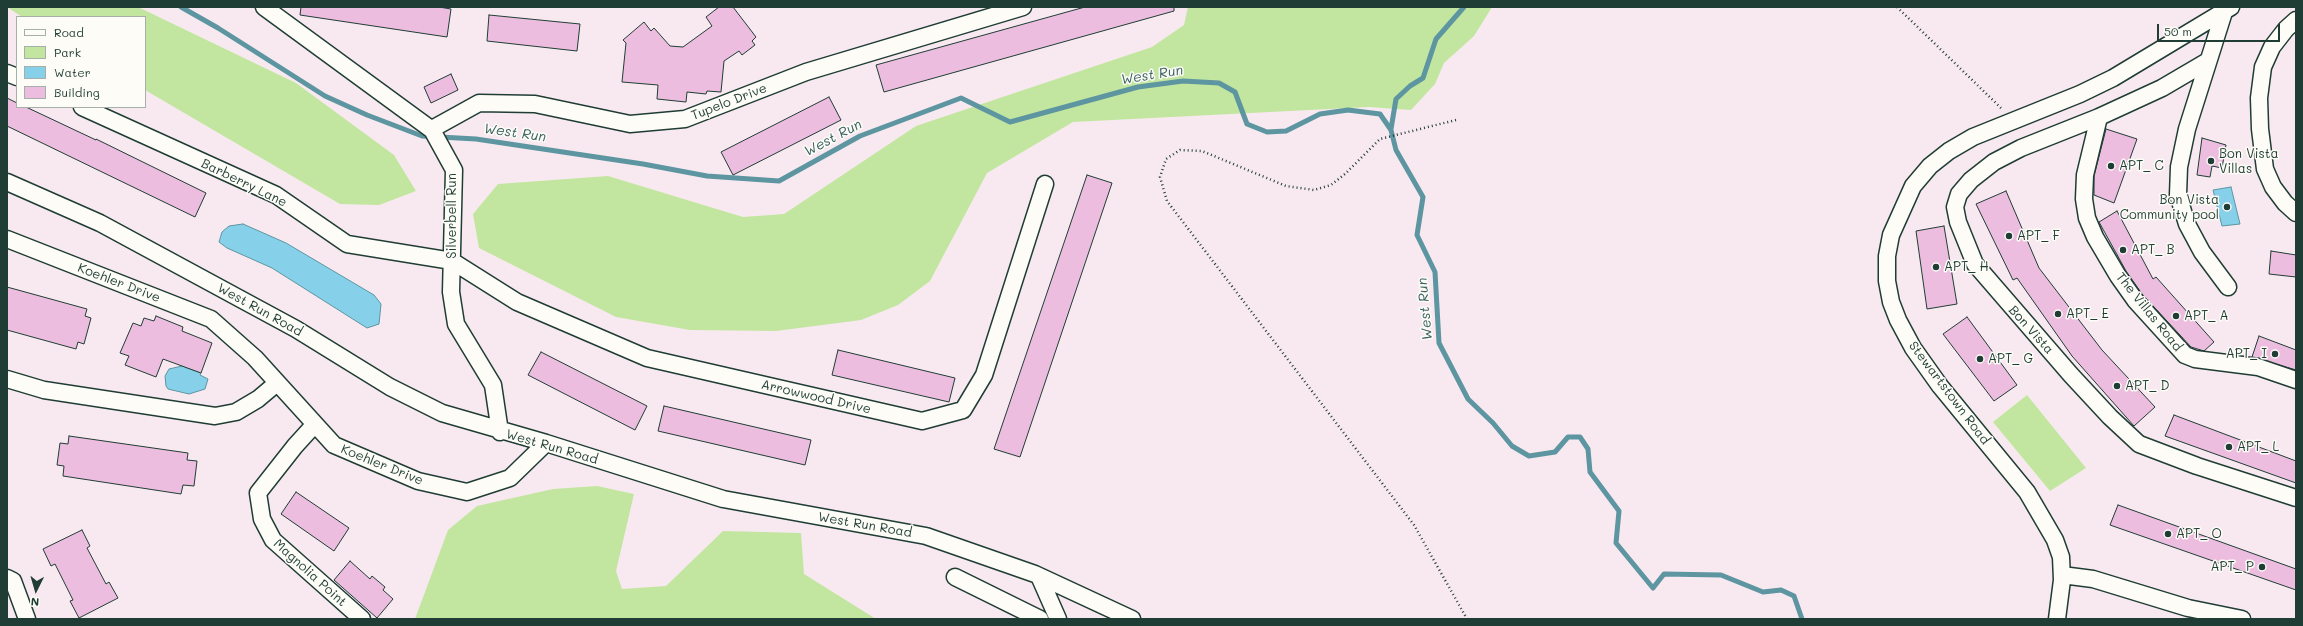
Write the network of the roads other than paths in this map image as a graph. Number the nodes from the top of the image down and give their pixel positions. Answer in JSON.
{"nodes":[{"id":1,"x":264,"y":7,"type":"edge"},
{"id":2,"x":1022,"y":7,"type":"edge"},
{"id":3,"x":2228,"y":9,"type":"edge"},
{"id":4,"x":2296,"y":20,"type":"edge"},
{"id":5,"x":2208,"y":61,"type":"junction"},
{"id":6,"x":84,"y":108,"type":"edge"},
{"id":7,"x":2100,"y":117,"type":"junction"},
{"id":8,"x":432,"y":129,"type":"junction"},
{"id":9,"x":7,"y":182,"type":"edge"},
{"id":10,"x":1045,"y":184,"type":"dead end"},
{"id":11,"x":2296,"y":213,"type":"edge"},
{"id":12,"x":7,"y":239,"type":"edge"},
{"id":13,"x":452,"y":261,"type":"junction"},
{"id":14,"x":2228,"y":286,"type":"dead end"},
{"id":15,"x":7,"y":379,"type":"edge"},
{"id":16,"x":2296,"y":380,"type":"edge"},
{"id":17,"x":277,"y":383,"type":"junction"},
{"id":18,"x":315,"y":424,"type":"junction"},
{"id":19,"x":500,"y":432,"type":"junction"},
{"id":20,"x":546,"y":443,"type":"junction"},
{"id":21,"x":2296,"y":498,"type":"edge"},
{"id":22,"x":2062,"y":575,"type":"junction"},
{"id":23,"x":1039,"y":576,"type":"junction"},
{"id":24,"x":955,"y":577,"type":"dead end"},
{"id":25,"x":7,"y":578,"type":"edge"},
{"id":26,"x":1127,"y":618,"type":"edge"},
{"id":27,"x":27,"y":619,"type":"edge"},
{"id":28,"x":362,"y":619,"type":"edge"},
{"id":29,"x":1040,"y":619,"type":"edge"},
{"id":30,"x":1058,"y":619,"type":"edge"},
{"id":31,"x":2057,"y":619,"type":"edge"},
{"id":32,"x":2242,"y":619,"type":"edge"}],
"edges":[{"from":1,"to":8,"type":"street","name":"Silverbell Run"},
{"from":2,"to":8,"type":"street","name":"Tupelo Drive"},
{"from":3,"to":5,"type":"street"},
{"from":3,"to":22,"type":"street","name":"Stewartstown Road"},
{"from":4,"to":11,"type":"street"},
{"from":5,"to":7,"type":"street"},
{"from":5,"to":14,"type":"street"},
{"from":6,"to":13,"type":"street","name":"Barberry Lane"},
{"from":7,"to":16,"type":"street","name":"The Villas Road"},
{"from":7,"to":21,"type":"street","name":"Bon Vista"},
{"from":8,"to":13,"type":"street","name":"Silverbell Run"},
{"from":9,"to":19,"type":"street","name":"West Run Road"},
{"from":10,"to":13,"type":"street","name":"Arrowwood Drive"},
{"from":12,"to":17,"type":"street","name":"Koehler Drive"},
{"from":13,"to":19,"type":"street","name":"Silverbell Run"},
{"from":15,"to":17,"type":"street"},
{"from":17,"to":18,"type":"street","name":"Koehler Drive"},
{"from":18,"to":20,"type":"street","name":"Koehler Drive"},
{"from":18,"to":28,"type":"street","name":"Magnolia Point"},
{"from":19,"to":20,"type":"street","name":"West Run Road"},
{"from":20,"to":23,"type":"street","name":"West Run Road"},
{"from":22,"to":31,"type":"street","name":"Stewartstown Road"},
{"from":22,"to":32,"type":"street"},
{"from":23,"to":26,"type":"street","name":"West Run Road"},
{"from":23,"to":30,"type":"street"},
{"from":24,"to":29,"type":"street"},
{"from":25,"to":27,"type":"street"}]}
